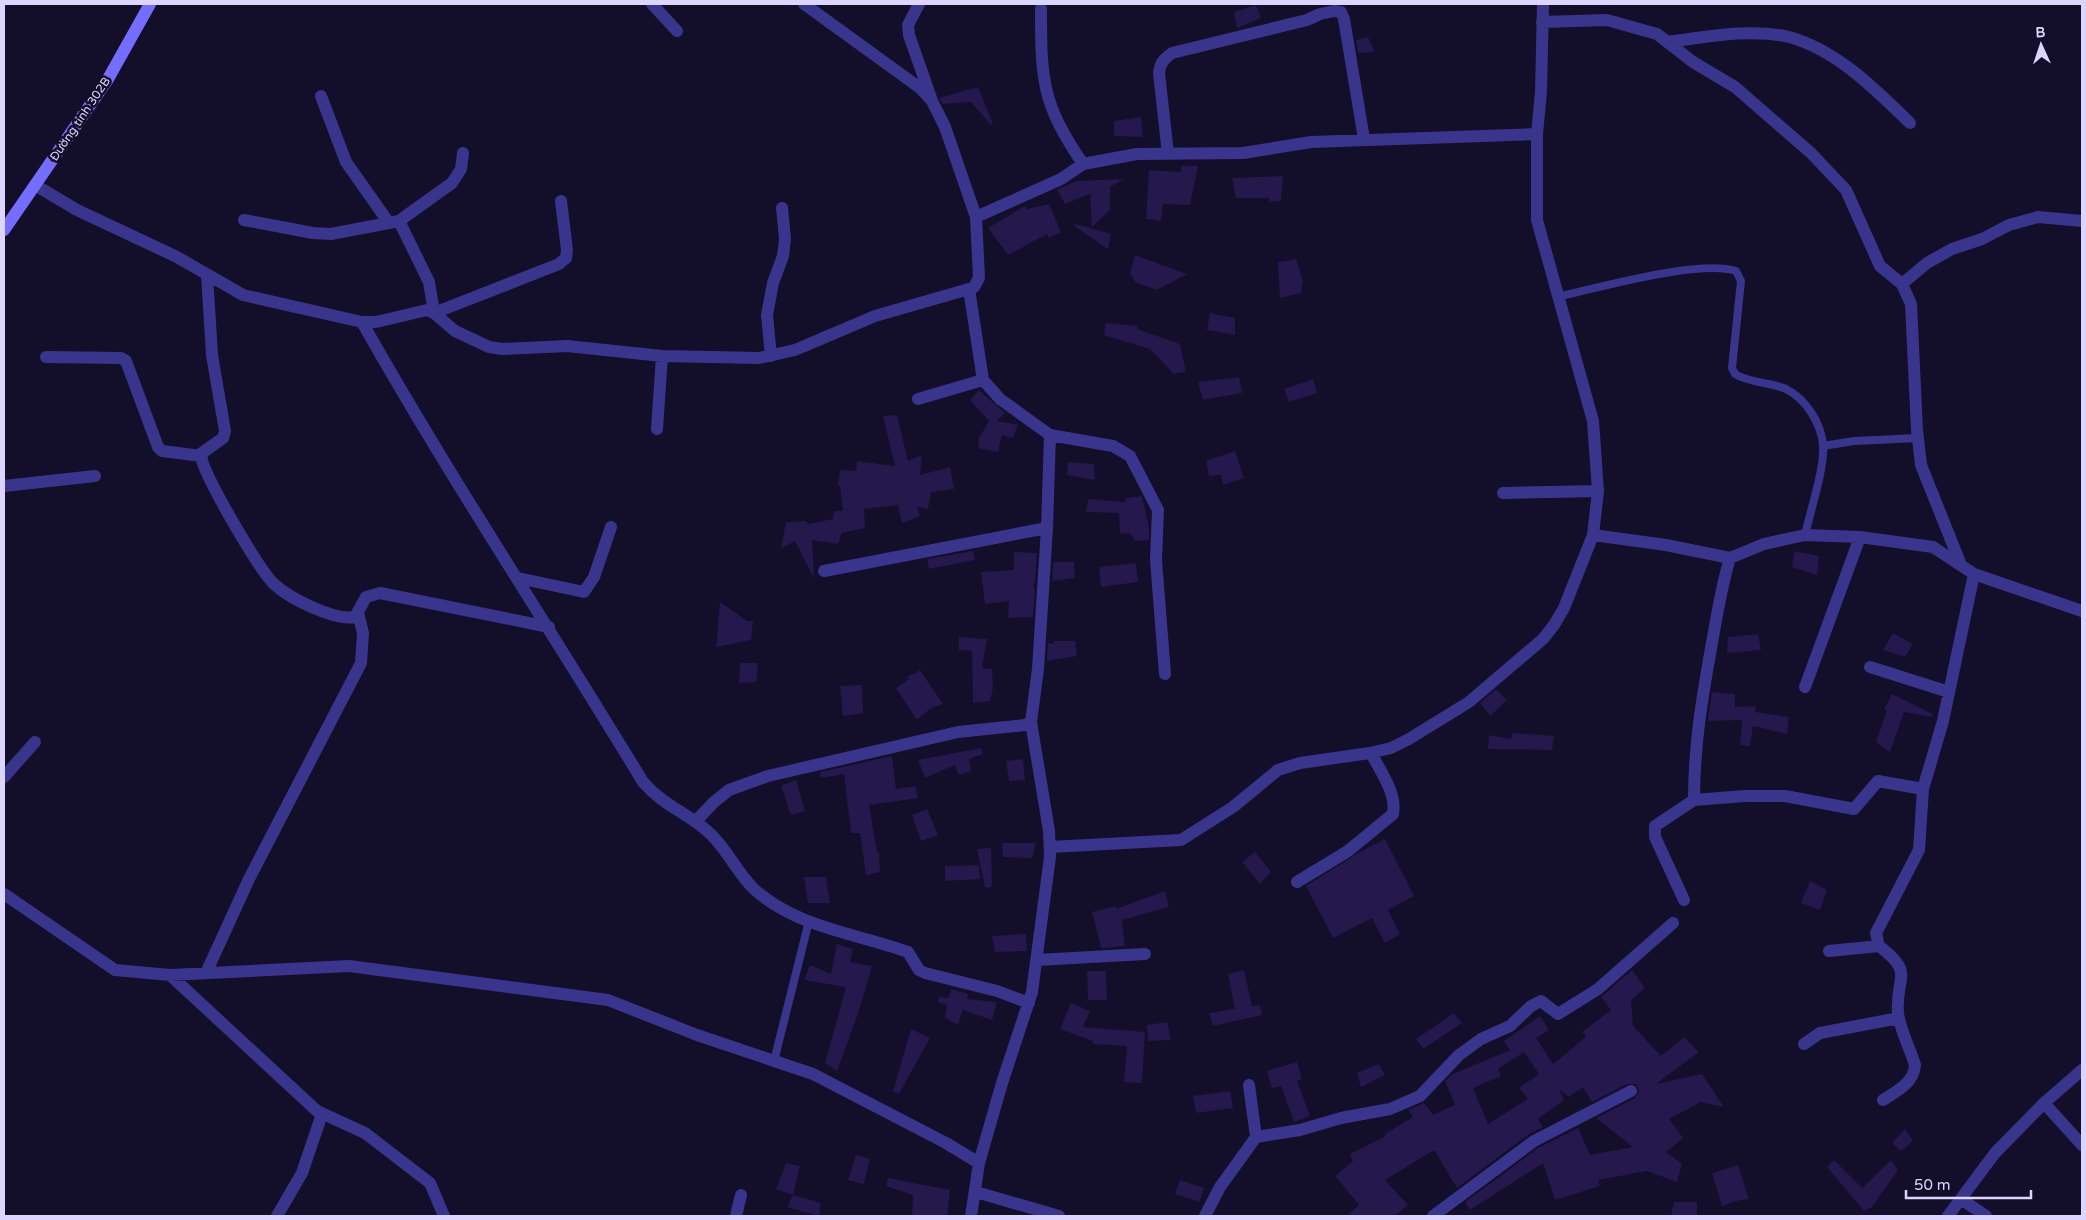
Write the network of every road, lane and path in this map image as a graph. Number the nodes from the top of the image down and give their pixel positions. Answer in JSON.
{"nodes":[{"id":1,"x":150,"y":4,"type":"edge"},
{"id":2,"x":652,"y":4,"type":"edge"},
{"id":3,"x":804,"y":4,"type":"edge"},
{"id":4,"x":919,"y":4,"type":"edge"},
{"id":5,"x":1544,"y":4,"type":"edge"},
{"id":6,"x":1041,"y":9,"type":"dead end"},
{"id":7,"x":1542,"y":22,"type":"junction"},
{"id":8,"x":677,"y":32,"type":"dead end"},
{"id":9,"x":1667,"y":42,"type":"junction"},
{"id":10,"x":321,"y":96,"type":"dead end"},
{"id":11,"x":932,"y":101,"type":"junction"},
{"id":12,"x":1910,"y":123,"type":"dead end"},
{"id":13,"x":1537,"y":134,"type":"junction"},
{"id":14,"x":1364,"y":139,"type":"junction"},
{"id":15,"x":463,"y":154,"type":"dead end"},
{"id":16,"x":1168,"y":154,"type":"junction"},
{"id":17,"x":1083,"y":164,"type":"junction"},
{"id":18,"x":34,"y":185,"type":"junction"},
{"id":19,"x":561,"y":202,"type":"dead end"},
{"id":20,"x":782,"y":208,"type":"dead end"},
{"id":21,"x":976,"y":217,"type":"junction"},
{"id":22,"x":244,"y":220,"type":"dead end"},
{"id":23,"x":2082,"y":221,"type":"edge"},
{"id":24,"x":394,"y":222,"type":"junction"},
{"id":25,"x":4,"y":230,"type":"edge"},
{"id":26,"x":207,"y":275,"type":"junction"},
{"id":27,"x":1902,"y":284,"type":"junction"},
{"id":28,"x":969,"y":289,"type":"junction"},
{"id":29,"x":1557,"y":297,"type":"junction"},
{"id":30,"x":434,"y":313,"type":"junction"},
{"id":31,"x":362,"y":322,"type":"junction"},
{"id":32,"x":662,"y":356,"type":"junction"},
{"id":33,"x":771,"y":356,"type":"junction"},
{"id":34,"x":46,"y":357,"type":"dead end"},
{"id":35,"x":983,"y":380,"type":"junction"},
{"id":36,"x":918,"y":399,"type":"dead end"},
{"id":37,"x":657,"y":429,"type":"dead end"},
{"id":38,"x":1050,"y":435,"type":"junction"},
{"id":39,"x":1918,"y":438,"type":"junction"},
{"id":40,"x":1823,"y":446,"type":"junction"},
{"id":41,"x":202,"y":456,"type":"junction"},
{"id":42,"x":95,"y":476,"type":"dead end"},
{"id":43,"x":4,"y":486,"type":"edge"},
{"id":44,"x":1598,"y":491,"type":"junction"},
{"id":45,"x":1503,"y":493,"type":"dead end"},
{"id":46,"x":611,"y":527,"type":"dead end"},
{"id":47,"x":1047,"y":528,"type":"junction"},
{"id":48,"x":1593,"y":535,"type":"junction"},
{"id":49,"x":1805,"y":535,"type":"junction"},
{"id":50,"x":1860,"y":537,"type":"junction"},
{"id":51,"x":1730,"y":558,"type":"junction"},
{"id":52,"x":1961,"y":566,"type":"junction"},
{"id":53,"x":824,"y":571,"type":"dead end"},
{"id":54,"x":1974,"y":574,"type":"junction"},
{"id":55,"x":518,"y":578,"type":"junction"},
{"id":56,"x":2082,"y":610,"type":"edge"},
{"id":57,"x":358,"y":614,"type":"junction"},
{"id":58,"x":549,"y":627,"type":"junction"},
{"id":59,"x":1870,"y":667,"type":"dead end"},
{"id":60,"x":1165,"y":674,"type":"dead end"},
{"id":61,"x":1805,"y":687,"type":"dead end"},
{"id":62,"x":1949,"y":692,"type":"junction"},
{"id":63,"x":1031,"y":722,"type":"junction"},
{"id":64,"x":35,"y":742,"type":"dead end"},
{"id":65,"x":1371,"y":753,"type":"junction"},
{"id":66,"x":4,"y":777,"type":"edge"},
{"id":67,"x":1923,"y":789,"type":"junction"},
{"id":68,"x":1694,"y":800,"type":"junction"},
{"id":69,"x":695,"y":822,"type":"junction"},
{"id":70,"x":1050,"y":847,"type":"junction"},
{"id":71,"x":1297,"y":882,"type":"dead end"},
{"id":72,"x":4,"y":894,"type":"edge"},
{"id":73,"x":1684,"y":900,"type":"dead end"},
{"id":74,"x":809,"y":921,"type":"junction"},
{"id":75,"x":1673,"y":923,"type":"dead end"},
{"id":76,"x":1878,"y":946,"type":"junction"},
{"id":77,"x":1829,"y":951,"type":"dead end"},
{"id":78,"x":1145,"y":954,"type":"dead end"},
{"id":79,"x":1037,"y":960,"type":"junction"},
{"id":80,"x":206,"y":973,"type":"junction"},
{"id":81,"x":170,"y":975,"type":"junction"},
{"id":82,"x":1029,"y":1003,"type":"junction"},
{"id":83,"x":1899,"y":1018,"type":"junction"},
{"id":84,"x":1804,"y":1044,"type":"dead end"},
{"id":85,"x":774,"y":1061,"type":"junction"},
{"id":86,"x":2082,"y":1070,"type":"edge"},
{"id":87,"x":1249,"y":1085,"type":"dead end"},
{"id":88,"x":1631,"y":1091,"type":"dead end"},
{"id":89,"x":1883,"y":1100,"type":"dead end"},
{"id":90,"x":2044,"y":1103,"type":"junction"},
{"id":91,"x":322,"y":1114,"type":"junction"},
{"id":92,"x":1256,"y":1137,"type":"junction"},
{"id":93,"x":2082,"y":1145,"type":"edge"},
{"id":94,"x":979,"y":1163,"type":"junction"},
{"id":95,"x":976,"y":1192,"type":"junction"},
{"id":96,"x":741,"y":1195,"type":"dead end"},
{"id":97,"x":1961,"y":1198,"type":"junction"},
{"id":98,"x":277,"y":1216,"type":"edge"},
{"id":99,"x":444,"y":1216,"type":"edge"},
{"id":100,"x":736,"y":1216,"type":"edge"},
{"id":101,"x":971,"y":1216,"type":"edge"},
{"id":102,"x":1059,"y":1216,"type":"edge"},
{"id":103,"x":1205,"y":1216,"type":"edge"},
{"id":104,"x":1433,"y":1216,"type":"edge"},
{"id":105,"x":1948,"y":1216,"type":"edge"},
{"id":106,"x":1986,"y":1216,"type":"edge"}],
"edges":[{"from":1,"to":18,"type":"main road","name":"Đường tỉnh 302B"},
{"from":2,"to":8,"type":"street"},
{"from":3,"to":11,"type":"street"},
{"from":4,"to":11,"type":"street"},
{"from":5,"to":7,"type":"street"},
{"from":6,"to":17,"type":"street"},
{"from":7,"to":9,"type":"street"},
{"from":7,"to":13,"type":"street"},
{"from":9,"to":12,"type":"street"},
{"from":9,"to":27,"type":"street"},
{"from":10,"to":24,"type":"street"},
{"from":11,"to":21,"type":"street"},
{"from":13,"to":14,"type":"street"},
{"from":13,"to":29,"type":"street"},
{"from":14,"to":16,"type":"street"},
{"from":14,"to":16,"type":"street"},
{"from":15,"to":24,"type":"street"},
{"from":16,"to":17,"type":"street"},
{"from":17,"to":21,"type":"street"},
{"from":18,"to":25,"type":"main road","name":"Đường tỉnh 302B"},
{"from":18,"to":26,"type":"street"},
{"from":19,"to":30,"type":"street"},
{"from":20,"to":33,"type":"street"},
{"from":21,"to":28,"type":"street"},
{"from":22,"to":24,"type":"street"},
{"from":23,"to":27,"type":"street"},
{"from":24,"to":30,"type":"street"},
{"from":26,"to":31,"type":"street"},
{"from":26,"to":41,"type":"street"},
{"from":27,"to":39,"type":"street"},
{"from":28,"to":33,"type":"street"},
{"from":28,"to":35,"type":"street"},
{"from":29,"to":40,"type":"lane"},
{"from":29,"to":44,"type":"street"},
{"from":30,"to":31,"type":"street"},
{"from":30,"to":32,"type":"street"},
{"from":31,"to":55,"type":"street"},
{"from":32,"to":33,"type":"street"},
{"from":32,"to":37,"type":"street"},
{"from":34,"to":41,"type":"street"},
{"from":35,"to":36,"type":"street"},
{"from":35,"to":38,"type":"street"},
{"from":38,"to":47,"type":"street"},
{"from":38,"to":60,"type":"street"},
{"from":39,"to":40,"type":"lane"},
{"from":39,"to":52,"type":"street"},
{"from":40,"to":49,"type":"lane"},
{"from":41,"to":57,"type":"street"},
{"from":42,"to":43,"type":"street"},
{"from":44,"to":45,"type":"street"},
{"from":44,"to":48,"type":"street"},
{"from":46,"to":55,"type":"street"},
{"from":47,"to":53,"type":"street"},
{"from":47,"to":63,"type":"street"},
{"from":48,"to":51,"type":"street"},
{"from":48,"to":65,"type":"street"},
{"from":49,"to":50,"type":"street"},
{"from":49,"to":51,"type":"street"},
{"from":50,"to":52,"type":"street"},
{"from":50,"to":61,"type":"street"},
{"from":51,"to":68,"type":"street"},
{"from":52,"to":54,"type":"street"},
{"from":54,"to":56,"type":"street"},
{"from":54,"to":62,"type":"street"},
{"from":55,"to":58,"type":"street"},
{"from":57,"to":58,"type":"street"},
{"from":57,"to":80,"type":"street"},
{"from":58,"to":69,"type":"street"},
{"from":59,"to":62,"type":"street"},
{"from":62,"to":67,"type":"street"},
{"from":63,"to":69,"type":"street"},
{"from":63,"to":70,"type":"street"},
{"from":64,"to":66,"type":"street"},
{"from":65,"to":70,"type":"street"},
{"from":65,"to":71,"type":"street"},
{"from":67,"to":68,"type":"street"},
{"from":67,"to":76,"type":"street"},
{"from":68,"to":73,"type":"street"},
{"from":69,"to":74,"type":"street"},
{"from":70,"to":79,"type":"street"},
{"from":72,"to":81,"type":"street"},
{"from":74,"to":82,"type":"street"},
{"from":74,"to":85,"type":"lane"},
{"from":75,"to":92,"type":"street"},
{"from":76,"to":77,"type":"street"},
{"from":76,"to":83,"type":"street"},
{"from":78,"to":79,"type":"street"},
{"from":79,"to":82,"type":"street"},
{"from":80,"to":81,"type":"street"},
{"from":80,"to":85,"type":"street"},
{"from":81,"to":91,"type":"street"},
{"from":82,"to":94,"type":"street"},
{"from":83,"to":84,"type":"street"},
{"from":83,"to":89,"type":"street"},
{"from":85,"to":94,"type":"street"},
{"from":86,"to":90,"type":"street"},
{"from":87,"to":92,"type":"street"},
{"from":88,"to":104,"type":"street"},
{"from":90,"to":93,"type":"street"},
{"from":90,"to":97,"type":"street"},
{"from":91,"to":98,"type":"street"},
{"from":91,"to":99,"type":"street"},
{"from":92,"to":103,"type":"street"},
{"from":94,"to":95,"type":"street"},
{"from":95,"to":101,"type":"street"},
{"from":95,"to":102,"type":"street"},
{"from":96,"to":100,"type":"street"},
{"from":97,"to":105,"type":"street"},
{"from":97,"to":106,"type":"street"}]}
